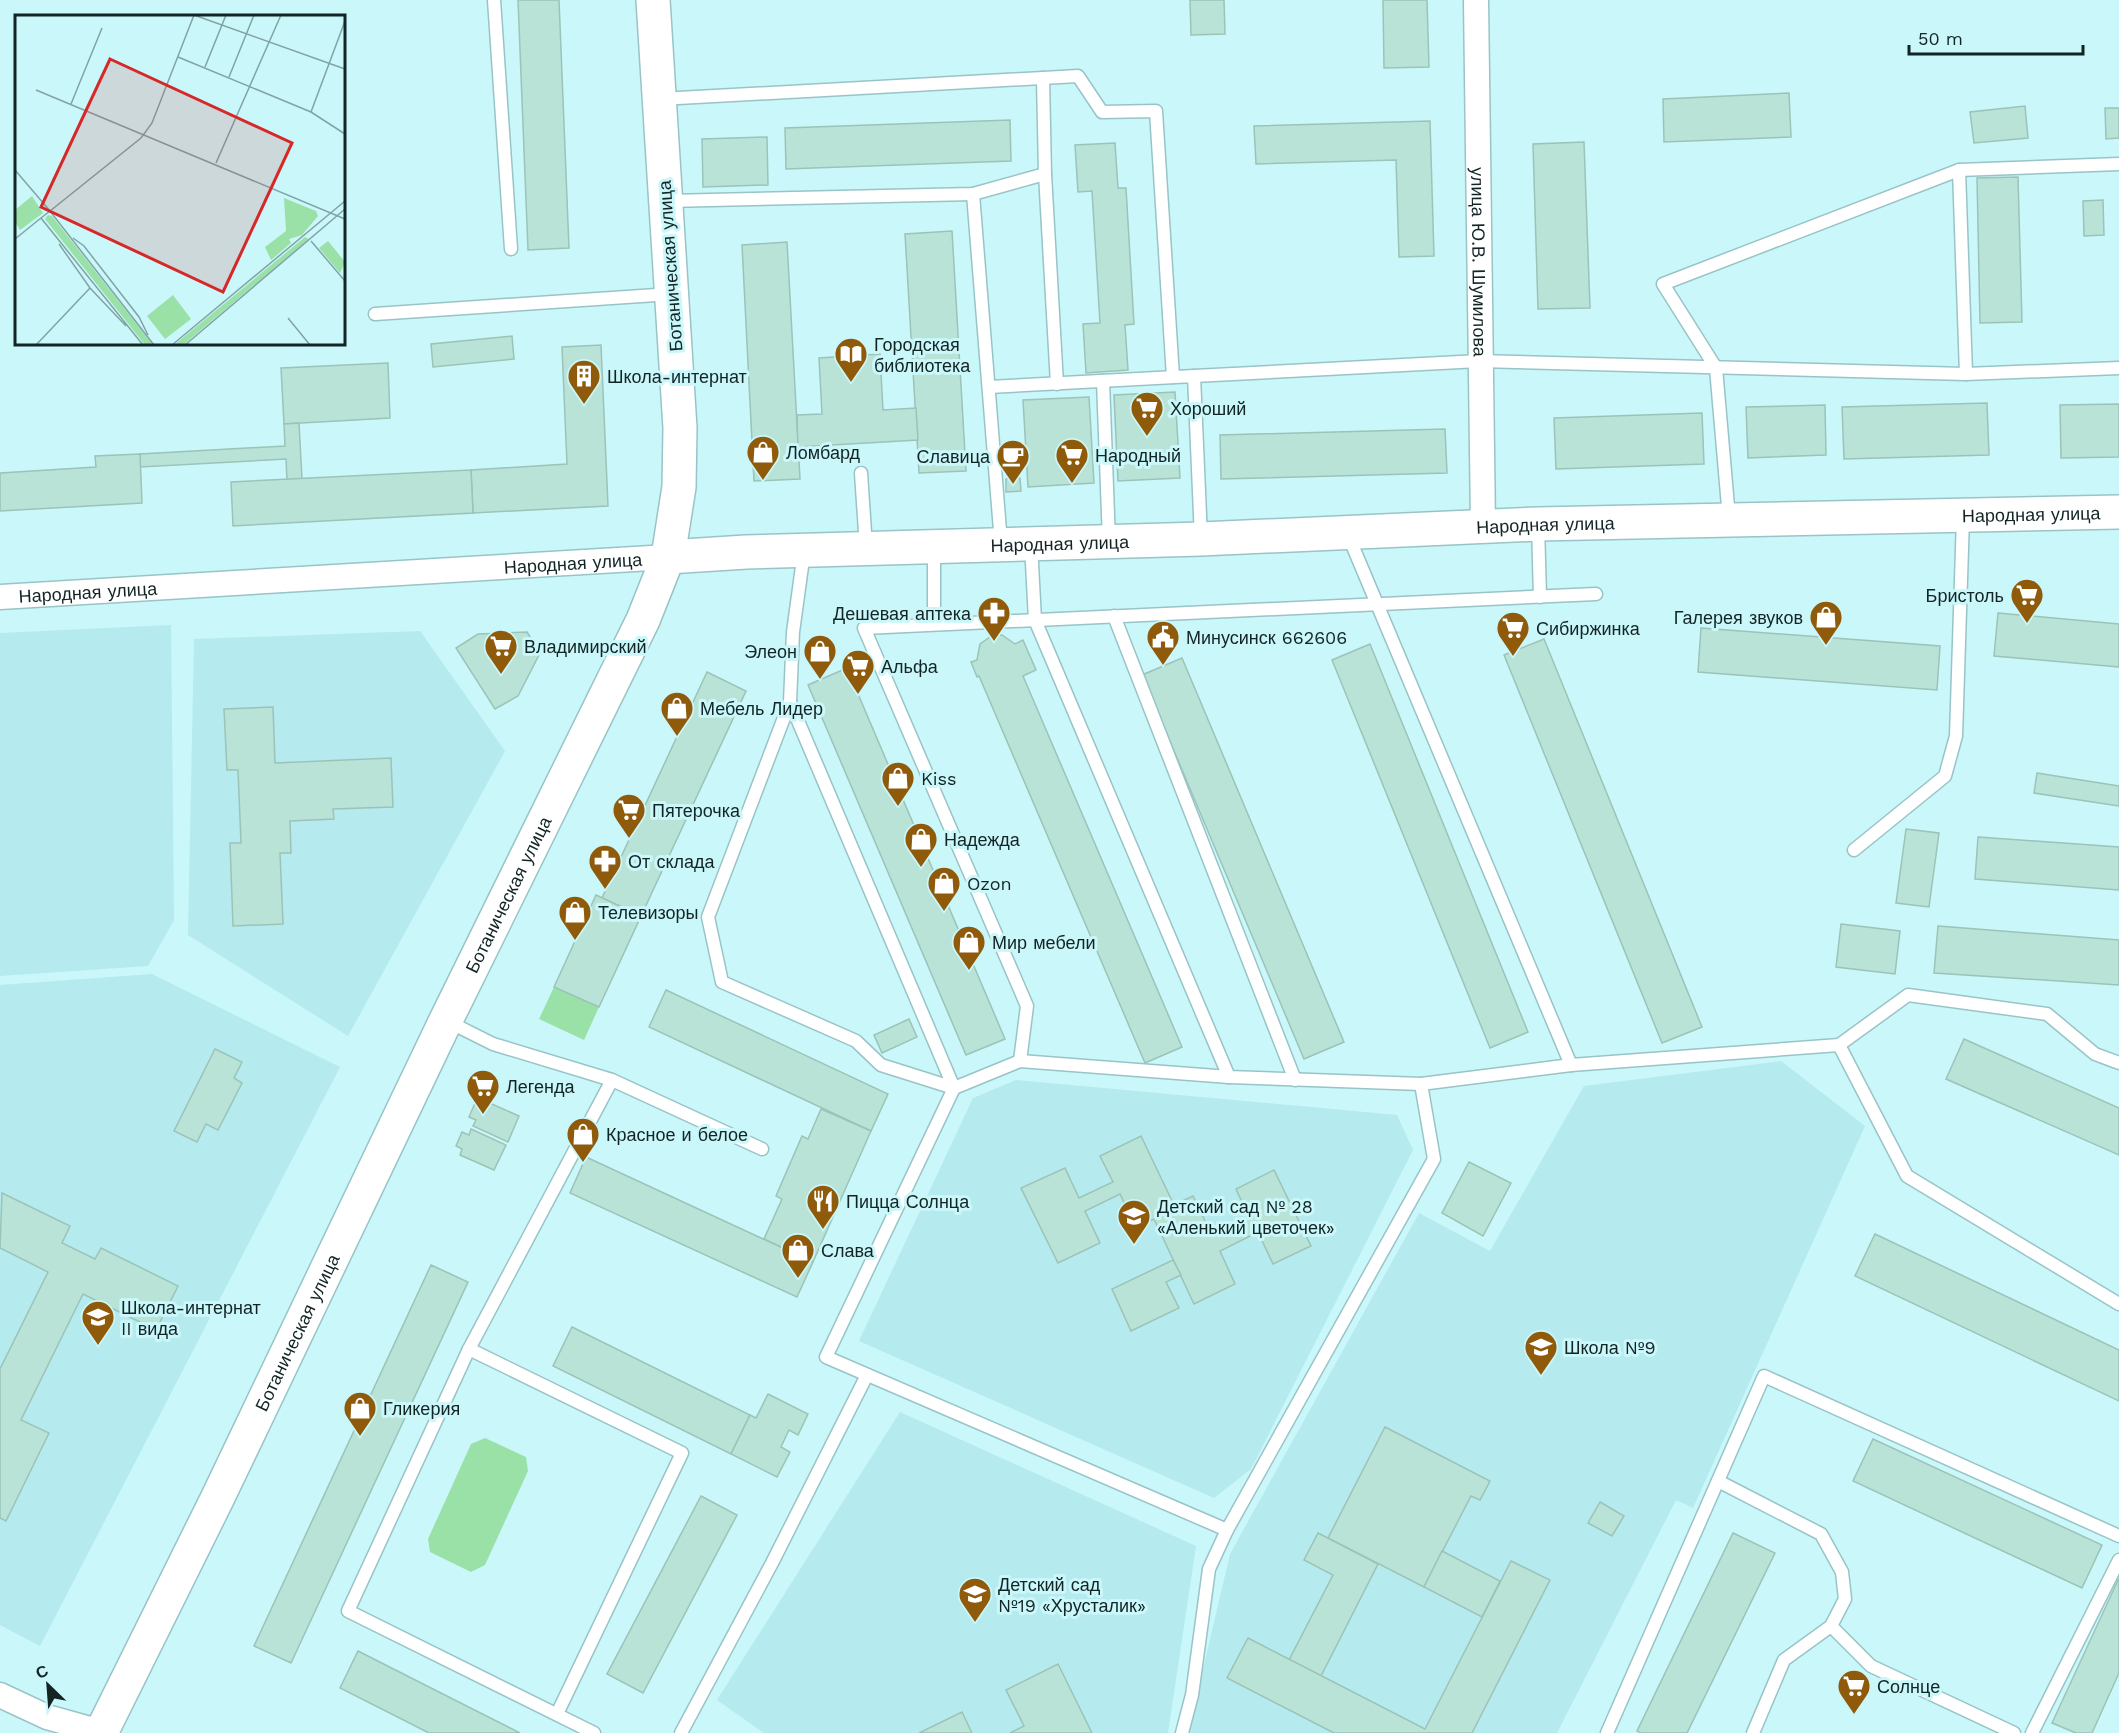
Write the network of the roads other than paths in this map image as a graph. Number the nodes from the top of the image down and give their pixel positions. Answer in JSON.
{"nodes":[{"id":1,"x":494,"y":0,"type":"edge"},
{"id":2,"x":653,"y":0,"type":"edge"},
{"id":3,"x":1476,"y":0,"type":"edge"},
{"id":4,"x":1043,"y":78,"type":"junction"},
{"id":5,"x":659,"y":99,"type":"junction"},
{"id":6,"x":2119,"y":164,"type":"edge"},
{"id":7,"x":1959,"y":170,"type":"junction"},
{"id":8,"x":1045,"y":174,"type":"junction"},
{"id":9,"x":973,"y":194,"type":"junction"},
{"id":10,"x":666,"y":201,"type":"junction"},
{"id":11,"x":511,"y":249,"type":"dead end"},
{"id":12,"x":672,"y":293,"type":"junction"},
{"id":13,"x":375,"y":314,"type":"dead end"},
{"id":14,"x":1479,"y":361,"type":"junction"},
{"id":15,"x":1716,"y":368,"type":"junction"},
{"id":16,"x":2119,"y":368,"type":"edge"},
{"id":17,"x":1966,"y":374,"type":"junction"},
{"id":18,"x":1194,"y":376,"type":"junction"},
{"id":19,"x":1173,"y":377,"type":"junction"},
{"id":20,"x":1103,"y":381,"type":"junction"},
{"id":21,"x":1057,"y":384,"type":"junction"},
{"id":22,"x":989,"y":387,"type":"junction"},
{"id":23,"x":861,"y":473,"type":"dead end"},
{"id":24,"x":2119,"y":512,"type":"edge"},
{"id":25,"x":1963,"y":516,"type":"junction"},
{"id":26,"x":1729,"y":520,"type":"junction"},
{"id":27,"x":1538,"y":524,"type":"junction"},
{"id":28,"x":1483,"y":526,"type":"junction"},
{"id":29,"x":1346,"y":532,"type":"junction"},
{"id":30,"x":1201,"y":539,"type":"junction"},
{"id":31,"x":1109,"y":542,"type":"junction"},
{"id":32,"x":1016,"y":545,"type":"junction"},
{"id":33,"x":934,"y":547,"type":"junction"},
{"id":34,"x":866,"y":550,"type":"junction"},
{"id":35,"x":804,"y":552,"type":"junction"},
{"id":36,"x":668,"y":556,"type":"junction"},
{"id":37,"x":1596,"y":594,"type":"dead end"},
{"id":38,"x":0,"y":597,"type":"edge"},
{"id":39,"x":1539,"y":597,"type":"junction"},
{"id":40,"x":1377,"y":604,"type":"junction"},
{"id":41,"x":1113,"y":616,"type":"junction"},
{"id":42,"x":1035,"y":620,"type":"junction"},
{"id":43,"x":934,"y":624,"type":"junction"},
{"id":44,"x":790,"y":702,"type":"junction"},
{"id":45,"x":1854,"y":850,"type":"dead end"},
{"id":46,"x":446,"y":1020,"type":"junction"},
{"id":47,"x":1839,"y":1045,"type":"junction"},
{"id":48,"x":1020,"y":1061,"type":"junction"},
{"id":49,"x":2119,"y":1063,"type":"edge"},
{"id":50,"x":1571,"y":1065,"type":"junction"},
{"id":51,"x":1229,"y":1077,"type":"junction"},
{"id":52,"x":612,"y":1080,"type":"junction"},
{"id":53,"x":1295,"y":1080,"type":"junction"},
{"id":54,"x":1421,"y":1084,"type":"junction"},
{"id":55,"x":954,"y":1088,"type":"junction"},
{"id":56,"x":762,"y":1149,"type":"dead end"},
{"id":57,"x":2119,"y":1304,"type":"edge"},
{"id":58,"x":469,"y":1349,"type":"junction"},
{"id":59,"x":867,"y":1375,"type":"junction"},
{"id":60,"x":1718,"y":1481,"type":"junction"},
{"id":61,"x":1227,"y":1530,"type":"junction"},
{"id":62,"x":2119,"y":1536,"type":"edge"},
{"id":63,"x":2119,"y":1560,"type":"edge"},
{"id":64,"x":1831,"y":1626,"type":"junction"},
{"id":65,"x":0,"y":1695,"type":"edge"},
{"id":66,"x":557,"y":1714,"type":"junction"},
{"id":67,"x":102,"y":1733,"type":"edge"},
{"id":68,"x":594,"y":1733,"type":"edge"},
{"id":69,"x":681,"y":1733,"type":"edge"},
{"id":70,"x":1182,"y":1733,"type":"edge"},
{"id":71,"x":1607,"y":1733,"type":"edge"},
{"id":72,"x":1753,"y":1733,"type":"edge"},
{"id":73,"x":2014,"y":1733,"type":"edge"},
{"id":74,"x":2032,"y":1733,"type":"edge"}],
"edges":[{"from":1,"to":11,"type":"lane"},
{"from":2,"to":5,"type":"street","name":"Ботаническая улица"},
{"from":3,"to":14,"type":"street","name":"улица Ю.В. Шумилова"},
{"from":4,"to":5,"type":"lane"},
{"from":4,"to":8,"type":"lane"},
{"from":4,"to":19,"type":"lane"},
{"from":5,"to":10,"type":"street","name":"Ботаническая улица"},
{"from":6,"to":7,"type":"lane"},
{"from":7,"to":15,"type":"lane"},
{"from":7,"to":17,"type":"lane"},
{"from":8,"to":9,"type":"lane"},
{"from":8,"to":21,"type":"lane"},
{"from":9,"to":10,"type":"lane"},
{"from":9,"to":22,"type":"lane"},
{"from":10,"to":12,"type":"street","name":"Ботаническая улица"},
{"from":12,"to":13,"type":"lane"},
{"from":12,"to":36,"type":"street","name":"Ботаническая улица"},
{"from":14,"to":15,"type":"lane"},
{"from":14,"to":18,"type":"lane"},
{"from":14,"to":28,"type":"street","name":"улица Ю.В. Шумилова"},
{"from":15,"to":17,"type":"lane"},
{"from":15,"to":26,"type":"lane"},
{"from":16,"to":17,"type":"lane"},
{"from":18,"to":19,"type":"lane"},
{"from":18,"to":30,"type":"lane"},
{"from":19,"to":20,"type":"lane"},
{"from":20,"to":21,"type":"lane"},
{"from":20,"to":31,"type":"lane"},
{"from":21,"to":22,"type":"lane"},
{"from":22,"to":32,"type":"lane"},
{"from":23,"to":34,"type":"lane"},
{"from":24,"to":25,"type":"street","name":"Народная улица"},
{"from":25,"to":26,"type":"street","name":"Народная улица"},
{"from":25,"to":45,"type":"lane"},
{"from":26,"to":27,"type":"street","name":"Народная улица"},
{"from":27,"to":28,"type":"street","name":"Народная улица"},
{"from":27,"to":39,"type":"lane"},
{"from":28,"to":29,"type":"street","name":"Народная улица"},
{"from":29,"to":30,"type":"street","name":"Народная улица"},
{"from":29,"to":40,"type":"lane"},
{"from":30,"to":31,"type":"street","name":"Народная улица"},
{"from":31,"to":32,"type":"street","name":"Народная улица"},
{"from":32,"to":33,"type":"street","name":"Народная улица"},
{"from":32,"to":42,"type":"lane"},
{"from":33,"to":34,"type":"street","name":"Народная улица"},
{"from":33,"to":43,"type":"lane"},
{"from":34,"to":35,"type":"street","name":"Народная улица"},
{"from":35,"to":36,"type":"street","name":"Народная улица"},
{"from":35,"to":44,"type":"lane"},
{"from":36,"to":38,"type":"street","name":"Народная улица"},
{"from":36,"to":46,"type":"street","name":"Ботаническая улица"},
{"from":37,"to":39,"type":"lane"},
{"from":39,"to":40,"type":"lane"},
{"from":40,"to":41,"type":"lane"},
{"from":40,"to":50,"type":"lane"},
{"from":41,"to":42,"type":"lane"},
{"from":41,"to":53,"type":"lane"},
{"from":42,"to":43,"type":"lane"},
{"from":42,"to":51,"type":"lane"},
{"from":43,"to":48,"type":"lane"},
{"from":44,"to":55,"type":"lane"},
{"from":44,"to":55,"type":"lane"},
{"from":46,"to":52,"type":"lane"},
{"from":46,"to":67,"type":"street","name":"Ботаническая улица"},
{"from":47,"to":49,"type":"lane"},
{"from":47,"to":50,"type":"lane"},
{"from":47,"to":57,"type":"lane"},
{"from":48,"to":51,"type":"lane"},
{"from":48,"to":55,"type":"lane"},
{"from":50,"to":54,"type":"lane"},
{"from":51,"to":53,"type":"lane"},
{"from":52,"to":56,"type":"lane"},
{"from":52,"to":58,"type":"lane"},
{"from":53,"to":54,"type":"lane"},
{"from":54,"to":61,"type":"lane"},
{"from":55,"to":59,"type":"lane"},
{"from":58,"to":66,"type":"lane"},
{"from":58,"to":66,"type":"lane"},
{"from":59,"to":61,"type":"lane"},
{"from":59,"to":69,"type":"lane"},
{"from":60,"to":62,"type":"lane"},
{"from":60,"to":64,"type":"lane"},
{"from":60,"to":71,"type":"lane"},
{"from":61,"to":70,"type":"lane"},
{"from":63,"to":74,"type":"lane"},
{"from":64,"to":72,"type":"lane"},
{"from":64,"to":73,"type":"lane"},
{"from":65,"to":67,"type":"street"},
{"from":66,"to":68,"type":"lane"}]}
